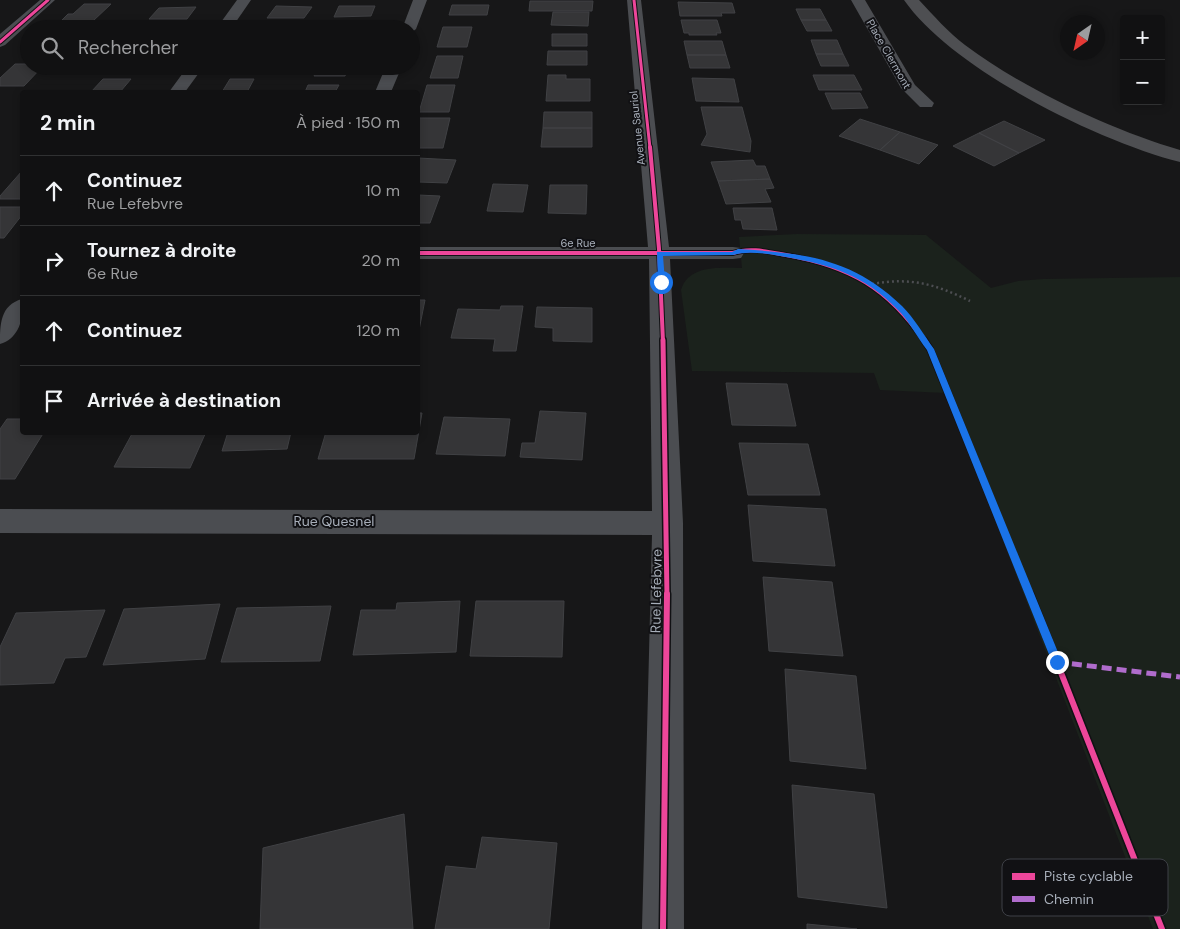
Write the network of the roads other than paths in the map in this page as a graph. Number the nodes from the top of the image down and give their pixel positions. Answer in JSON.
{"nodes":[{"id":1,"x":48,"y":0,"type":"edge"},
{"id":2,"x":244,"y":0,"type":"edge"},
{"id":3,"x":420,"y":0,"type":"edge"},
{"id":4,"x":634,"y":0,"type":"edge"},
{"id":5,"x":858,"y":0,"type":"edge"},
{"id":6,"x":911,"y":0,"type":"edge"},
{"id":7,"x":25,"y":20,"type":"edge"},
{"id":8,"x":230,"y":20,"type":"edge"},
{"id":9,"x":412,"y":20,"type":"edge"},
{"id":10,"x":20,"y":24,"type":"edge"},
{"id":11,"x":0,"y":42,"type":"edge"},
{"id":12,"x":189,"y":75,"type":"edge"},
{"id":13,"x":390,"y":75,"type":"edge"},
{"id":14,"x":178,"y":90,"type":"edge"},
{"id":15,"x":384,"y":90,"type":"edge"},
{"id":16,"x":926,"y":103,"type":"dead end"},
{"id":17,"x":1180,"y":156,"type":"edge"},
{"id":18,"x":420,"y":253,"type":"edge"},
{"id":19,"x":660,"y":254,"type":"junction"},
{"id":20,"x":733,"y":254,"type":"dead end"},
{"id":21,"x":20,"y":309,"type":"edge"},
{"id":22,"x":0,"y":336,"type":"edge"},
{"id":23,"x":0,"y":521,"type":"edge"},
{"id":24,"x":668,"y":523,"type":"junction"},
{"id":25,"x":663,"y":929,"type":"edge"}],
"edges":[{"from":1,"to":7,"type":"street"},
{"from":2,"to":8,"type":"street"},
{"from":3,"to":9,"type":"street"},
{"from":4,"to":19,"type":"street","name":"Avenue Sauriol"},
{"from":5,"to":16,"type":"street","name":"Place Clermont"},
{"from":6,"to":17,"type":"highway"},
{"from":10,"to":11,"type":"street"},
{"from":12,"to":14,"type":"street"},
{"from":13,"to":15,"type":"street"},
{"from":18,"to":19,"type":"street","name":"6e Rue"},
{"from":19,"to":20,"type":"street","name":"6e Rue"},
{"from":19,"to":24,"type":"street","name":"Rue Lefebvre"},
{"from":21,"to":22,"type":"street"},
{"from":23,"to":24,"type":"street","name":"Rue Quesnel"},
{"from":24,"to":25,"type":"street","name":"Rue Lefebvre"}]}
